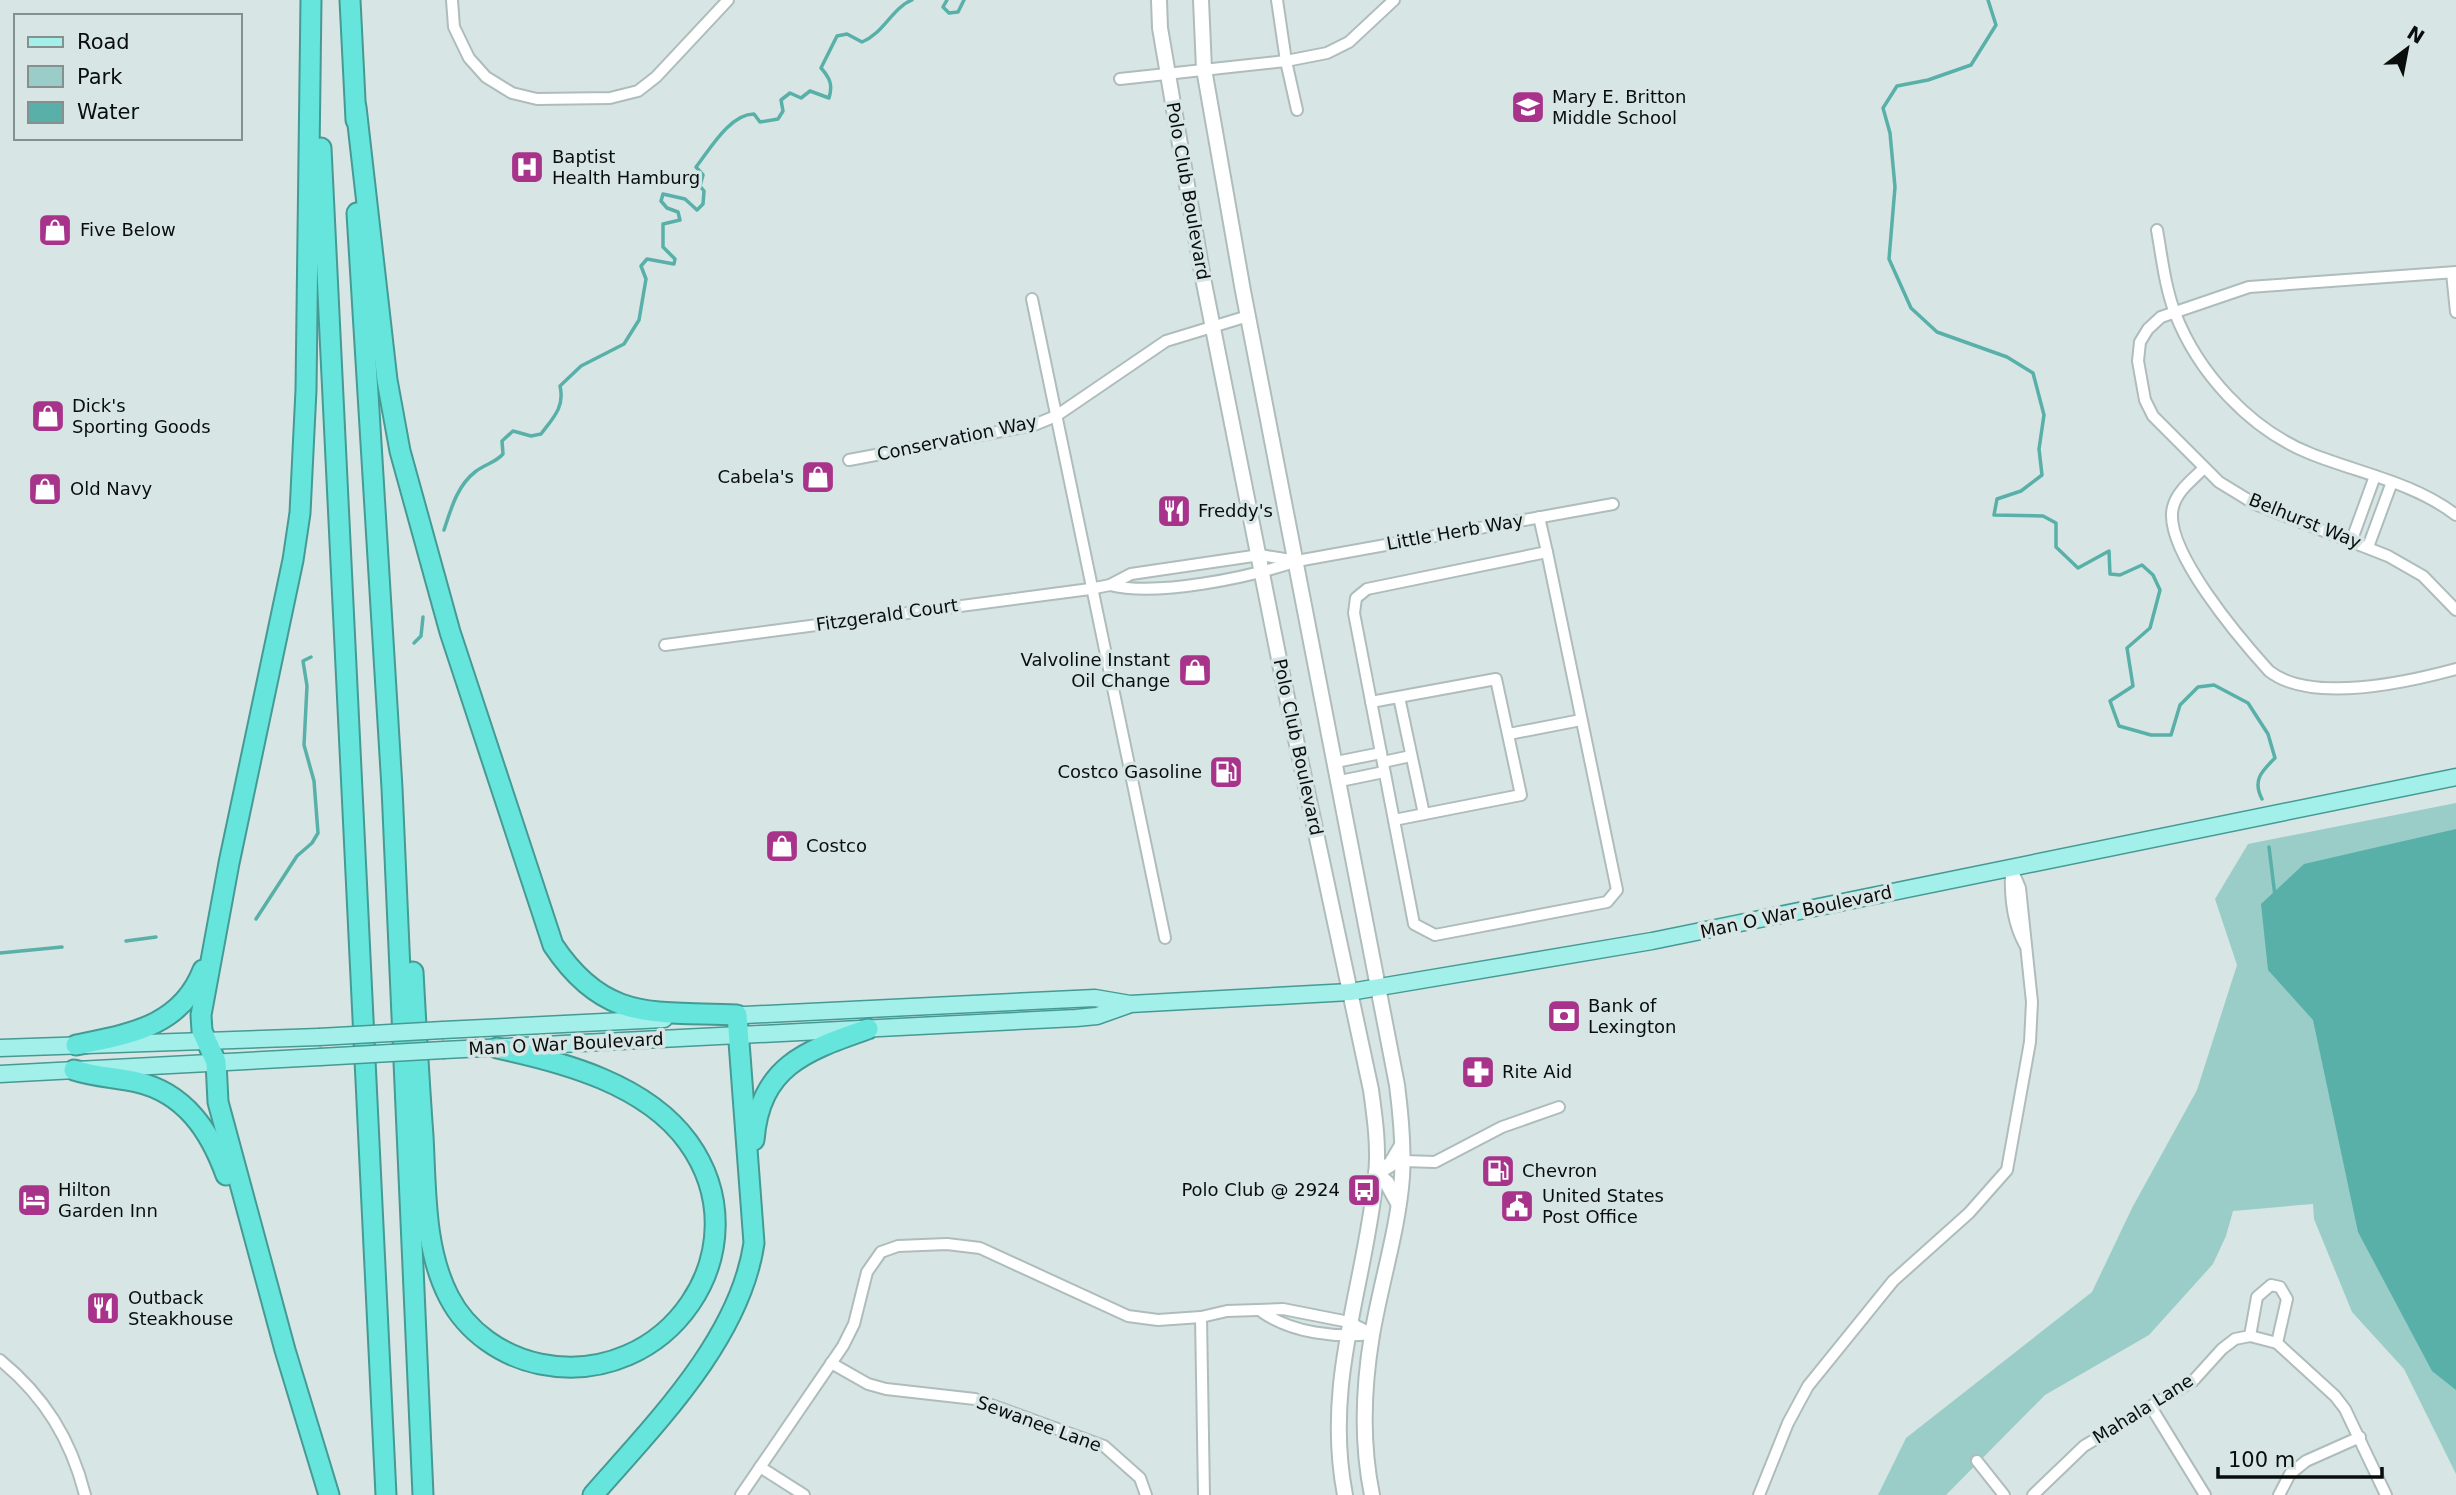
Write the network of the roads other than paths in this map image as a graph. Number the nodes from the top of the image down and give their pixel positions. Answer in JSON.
{"nodes":[{"id":1,"x":312,"y":0,"type":"edge"},
{"id":2,"x":350,"y":0,"type":"edge"},
{"id":3,"x":452,"y":0,"type":"edge"},
{"id":4,"x":728,"y":0,"type":"edge"},
{"id":5,"x":1159,"y":0,"type":"edge"},
{"id":6,"x":1201,"y":0,"type":"edge"},
{"id":7,"x":1277,"y":0,"type":"edge"},
{"id":8,"x":1394,"y":0,"type":"edge"},
{"id":9,"x":1286,"y":61,"type":"junction"},
{"id":10,"x":1204,"y":69,"type":"junction"},
{"id":11,"x":1168,"y":74,"type":"junction"},
{"id":12,"x":1120,"y":79,"type":"dead end"},
{"id":13,"x":356,"y":107,"type":"junction"},
{"id":14,"x":1297,"y":110,"type":"dead end"},
{"id":15,"x":2157,"y":230,"type":"dead end"},
{"id":16,"x":2454,"y":272,"type":"edge"},
{"id":17,"x":1032,"y":299,"type":"dead end"},
{"id":18,"x":2174,"y":311,"type":"junction"},
{"id":19,"x":2456,"y":312,"type":"edge"},
{"id":20,"x":1248,"y":316,"type":"junction"},
{"id":21,"x":1213,"y":324,"type":"junction"},
{"id":22,"x":1056,"y":416,"type":"junction"},
{"id":23,"x":849,"y":460,"type":"dead end"},
{"id":24,"x":2203,"y":469,"type":"junction"},
{"id":25,"x":2375,"y":476,"type":"junction"},
{"id":26,"x":2392,"y":482,"type":"junction"},
{"id":27,"x":1613,"y":504,"type":"dead end"},
{"id":28,"x":2456,"y":515,"type":"edge"},
{"id":29,"x":1539,"y":517,"type":"junction"},
{"id":30,"x":2351,"y":542,"type":"junction"},
{"id":31,"x":2368,"y":547,"type":"junction"},
{"id":32,"x":1548,"y":552,"type":"junction"},
{"id":33,"x":1260,"y":555,"type":"junction"},
{"id":34,"x":1297,"y":561,"type":"junction"},
{"id":35,"x":1263,"y":573,"type":"junction"},
{"id":36,"x":1110,"y":585,"type":"junction"},
{"id":37,"x":1090,"y":589,"type":"junction"},
{"id":38,"x":2456,"y":610,"type":"edge"},
{"id":39,"x":665,"y":645,"type":"dead end"},
{"id":40,"x":2456,"y":669,"type":"edge"},
{"id":41,"x":1399,"y":697,"type":"junction"},
{"id":42,"x":1371,"y":702,"type":"junction"},
{"id":43,"x":1581,"y":719,"type":"junction"},
{"id":44,"x":1509,"y":734,"type":"junction"},
{"id":45,"x":1411,"y":756,"type":"junction"},
{"id":46,"x":1336,"y":762,"type":"junction"},
{"id":47,"x":1383,"y":762,"type":"junction"},
{"id":48,"x":2456,"y":777,"type":"edge"},
{"id":49,"x":1340,"y":781,"type":"junction"},
{"id":50,"x":392,"y":788,"type":"junction"},
{"id":51,"x":1424,"y":814,"type":"junction"},
{"id":52,"x":1394,"y":821,"type":"junction"},
{"id":53,"x":2011,"y":867,"type":"junction"},
{"id":54,"x":217,"y":925,"type":"junction"},
{"id":55,"x":1166,"y":938,"type":"dead end"},
{"id":56,"x":1378,"y":988,"type":"junction"},
{"id":57,"x":1350,"y":992,"type":"junction"},
{"id":58,"x":1130,"y":1004,"type":"junction"},
{"id":59,"x":737,"y":1015,"type":"junction"},
{"id":60,"x":868,"y":1029,"type":"junction"},
{"id":61,"x":740,"y":1035,"type":"junction"},
{"id":62,"x":207,"y":1041,"type":"junction"},
{"id":63,"x":76,"y":1045,"type":"junction"},
{"id":64,"x":0,"y":1048,"type":"edge"},
{"id":65,"x":497,"y":1048,"type":"junction"},
{"id":66,"x":216,"y":1062,"type":"junction"},
{"id":67,"x":74,"y":1070,"type":"junction"},
{"id":68,"x":0,"y":1074,"type":"edge"},
{"id":69,"x":1559,"y":1107,"type":"dead end"},
{"id":70,"x":1403,"y":1144,"type":"junction"},
{"id":71,"x":1402,"y":1161,"type":"junction"},
{"id":72,"x":1376,"y":1173,"type":"junction"},
{"id":73,"x":751,"y":1194,"type":"junction"},
{"id":74,"x":1398,"y":1203,"type":"junction"},
{"id":75,"x":1262,"y":1312,"type":"junction"},
{"id":76,"x":1201,"y":1317,"type":"junction"},
{"id":77,"x":1349,"y":1322,"type":"junction"},
{"id":78,"x":279,"y":1328,"type":"junction"},
{"id":79,"x":1372,"y":1334,"type":"junction"},
{"id":80,"x":2250,"y":1336,"type":"junction"},
{"id":81,"x":1346,"y":1337,"type":"junction"},
{"id":82,"x":2277,"y":1343,"type":"junction"},
{"id":83,"x":0,"y":1360,"type":"edge"},
{"id":84,"x":831,"y":1363,"type":"junction"},
{"id":85,"x":2151,"y":1407,"type":"junction"},
{"id":86,"x":2360,"y":1437,"type":"junction"},
{"id":87,"x":1976,"y":1461,"type":"dead end"},
{"id":88,"x":760,"y":1466,"type":"junction"},
{"id":89,"x":85,"y":1495,"type":"edge"},
{"id":90,"x":329,"y":1495,"type":"edge"},
{"id":91,"x":386,"y":1495,"type":"edge"},
{"id":92,"x":423,"y":1495,"type":"edge"},
{"id":93,"x":593,"y":1495,"type":"edge"},
{"id":94,"x":741,"y":1495,"type":"edge"},
{"id":95,"x":804,"y":1495,"type":"edge"},
{"id":96,"x":1146,"y":1495,"type":"edge"},
{"id":97,"x":1204,"y":1495,"type":"edge"},
{"id":98,"x":1345,"y":1495,"type":"edge"},
{"id":99,"x":1372,"y":1495,"type":"edge"},
{"id":100,"x":1759,"y":1495,"type":"edge"},
{"id":101,"x":2004,"y":1495,"type":"edge"},
{"id":102,"x":2033,"y":1495,"type":"edge"},
{"id":103,"x":2205,"y":1495,"type":"edge"},
{"id":104,"x":2279,"y":1495,"type":"edge"},
{"id":105,"x":2386,"y":1495,"type":"edge"}],
"edges":[{"from":1,"to":54,"type":"highway"},
{"from":1,"to":91,"type":"highway"},
{"from":2,"to":13,"type":"highway"},
{"from":3,"to":4,"type":"street"},
{"from":5,"to":11,"type":"street","name":"Polo Club Boulevard"},
{"from":6,"to":10,"type":"street","name":"Polo Club Boulevard"},
{"from":7,"to":9,"type":"street"},
{"from":8,"to":9,"type":"street"},
{"from":9,"to":10,"type":"street"},
{"from":9,"to":14,"type":"street"},
{"from":10,"to":11,"type":"street"},
{"from":10,"to":20,"type":"street","name":"Polo Club Boulevard"},
{"from":11,"to":12,"type":"street"},
{"from":11,"to":21,"type":"street","name":"Polo Club Boulevard"},
{"from":13,"to":50,"type":"highway"},
{"from":13,"to":59,"type":"highway"},
{"from":15,"to":18,"type":"street"},
{"from":16,"to":18,"type":"street","name":"Belhurst Way"},
{"from":16,"to":19,"type":"street"},
{"from":17,"to":22,"type":"street"},
{"from":18,"to":24,"type":"street","name":"Belhurst Way"},
{"from":18,"to":25,"type":"street"},
{"from":20,"to":21,"type":"street","name":"Conservation Way"},
{"from":20,"to":34,"type":"street","name":"Polo Club Boulevard"},
{"from":21,"to":22,"type":"street","name":"Conservation Way"},
{"from":21,"to":33,"type":"street","name":"Polo Club Boulevard"},
{"from":22,"to":23,"type":"street","name":"Conservation Way"},
{"from":22,"to":37,"type":"street"},
{"from":24,"to":30,"type":"street","name":"Belhurst Way"},
{"from":24,"to":40,"type":"street"},
{"from":25,"to":26,"type":"street"},
{"from":25,"to":30,"type":"street"},
{"from":26,"to":28,"type":"street"},
{"from":26,"to":31,"type":"street"},
{"from":27,"to":29,"type":"street","name":"Little Herb Way"},
{"from":29,"to":32,"type":"street"},
{"from":29,"to":34,"type":"street","name":"Little Herb Way"},
{"from":30,"to":31,"type":"street","name":"Belhurst Way"},
{"from":31,"to":38,"type":"street","name":"Belhurst Way"},
{"from":32,"to":42,"type":"street"},
{"from":32,"to":43,"type":"street"},
{"from":33,"to":34,"type":"street","name":"Fitzgerald Court"},
{"from":33,"to":35,"type":"street","name":"Polo Club Boulevard"},
{"from":33,"to":36,"type":"street","name":"Fitzgerald Court"},
{"from":34,"to":35,"type":"street","name":"Fitzgerald Court"},
{"from":34,"to":46,"type":"street","name":"Polo Club Boulevard"},
{"from":35,"to":36,"type":"street","name":"Fitzgerald Court"},
{"from":35,"to":57,"type":"street","name":"Polo Club Boulevard"},
{"from":36,"to":37,"type":"street","name":"Fitzgerald Court"},
{"from":37,"to":39,"type":"street","name":"Fitzgerald Court"},
{"from":37,"to":55,"type":"street"},
{"from":41,"to":42,"type":"street"},
{"from":41,"to":44,"type":"street"},
{"from":41,"to":45,"type":"street"},
{"from":42,"to":47,"type":"street"},
{"from":43,"to":44,"type":"street"},
{"from":43,"to":52,"type":"street"},
{"from":44,"to":51,"type":"street"},
{"from":45,"to":47,"type":"street"},
{"from":45,"to":51,"type":"street"},
{"from":46,"to":47,"type":"street"},
{"from":46,"to":49,"type":"street","name":"Polo Club Boulevard"},
{"from":47,"to":49,"type":"street"},
{"from":47,"to":52,"type":"street"},
{"from":48,"to":53,"type":"main road","name":"Man O War Boulevard"},
{"from":49,"to":56,"type":"street","name":"Polo Club Boulevard"},
{"from":50,"to":65,"type":"highway"},
{"from":50,"to":92,"type":"highway"},
{"from":51,"to":52,"type":"street"},
{"from":53,"to":56,"type":"main road","name":"Man O War Boulevard"},
{"from":53,"to":100,"type":"street"},
{"from":54,"to":62,"type":"highway"},
{"from":54,"to":63,"type":"highway"},
{"from":56,"to":57,"type":"main road","name":"Man O War Boulevard"},
{"from":56,"to":70,"type":"street","name":"Polo Club Boulevard"},
{"from":57,"to":58,"type":"main road","name":"Man O War Boulevard"},
{"from":57,"to":72,"type":"street","name":"Polo Club Boulevard"},
{"from":58,"to":59,"type":"main road","name":"Man O War Boulevard"},
{"from":58,"to":60,"type":"main road","name":"Man O War Boulevard"},
{"from":59,"to":61,"type":"highway"},
{"from":59,"to":62,"type":"main road","name":"Man O War Boulevard","bridge":true},
{"from":60,"to":61,"type":"main road","name":"Man O War Boulevard"},
{"from":60,"to":73,"type":"highway"},
{"from":61,"to":65,"type":"main road","name":"Man O War Boulevard"},
{"from":61,"to":73,"type":"highway"},
{"from":62,"to":63,"type":"main road","name":"Man O War Boulevard"},
{"from":62,"to":66,"type":"highway"},
{"from":63,"to":64,"type":"main road","name":"Man O War Boulevard"},
{"from":65,"to":66,"type":"main road","name":"Man O War Boulevard","bridge":true},
{"from":66,"to":67,"type":"main road","name":"Man O War Boulevard"},
{"from":66,"to":78,"type":"highway"},
{"from":67,"to":68,"type":"main road","name":"Man O War Boulevard"},
{"from":67,"to":78,"type":"highway"},
{"from":69,"to":71,"type":"street"},
{"from":70,"to":71,"type":"street","name":"Polo Club Boulevard"},
{"from":70,"to":72,"type":"street"},
{"from":71,"to":74,"type":"street","name":"Polo Club Boulevard"},
{"from":72,"to":74,"type":"street"},
{"from":72,"to":77,"type":"street","name":"Polo Club Boulevard"},
{"from":73,"to":93,"type":"highway"},
{"from":74,"to":79,"type":"street","name":"Polo Club Boulevard"},
{"from":75,"to":76,"type":"street"},
{"from":75,"to":77,"type":"street"},
{"from":75,"to":81,"type":"street"},
{"from":76,"to":84,"type":"street"},
{"from":76,"to":97,"type":"street"},
{"from":77,"to":79,"type":"street"},
{"from":77,"to":81,"type":"street","name":"Polo Club Boulevard"},
{"from":78,"to":90,"type":"highway"},
{"from":79,"to":81,"type":"street"},
{"from":79,"to":99,"type":"street","name":"Polo Club Boulevard"},
{"from":80,"to":82,"type":"street"},
{"from":80,"to":82,"type":"street"},
{"from":80,"to":85,"type":"street","name":"Mahala Lane"},
{"from":81,"to":98,"type":"street","name":"Polo Club Boulevard"},
{"from":82,"to":86,"type":"street"},
{"from":83,"to":89,"type":"street"},
{"from":84,"to":88,"type":"street"},
{"from":84,"to":96,"type":"street","name":"Sewanee Lane"},
{"from":85,"to":102,"type":"street","name":"Mahala Lane"},
{"from":85,"to":103,"type":"street"},
{"from":86,"to":104,"type":"street"},
{"from":86,"to":105,"type":"street"},
{"from":87,"to":101,"type":"street"},
{"from":88,"to":94,"type":"street"},
{"from":88,"to":95,"type":"street"}]}
